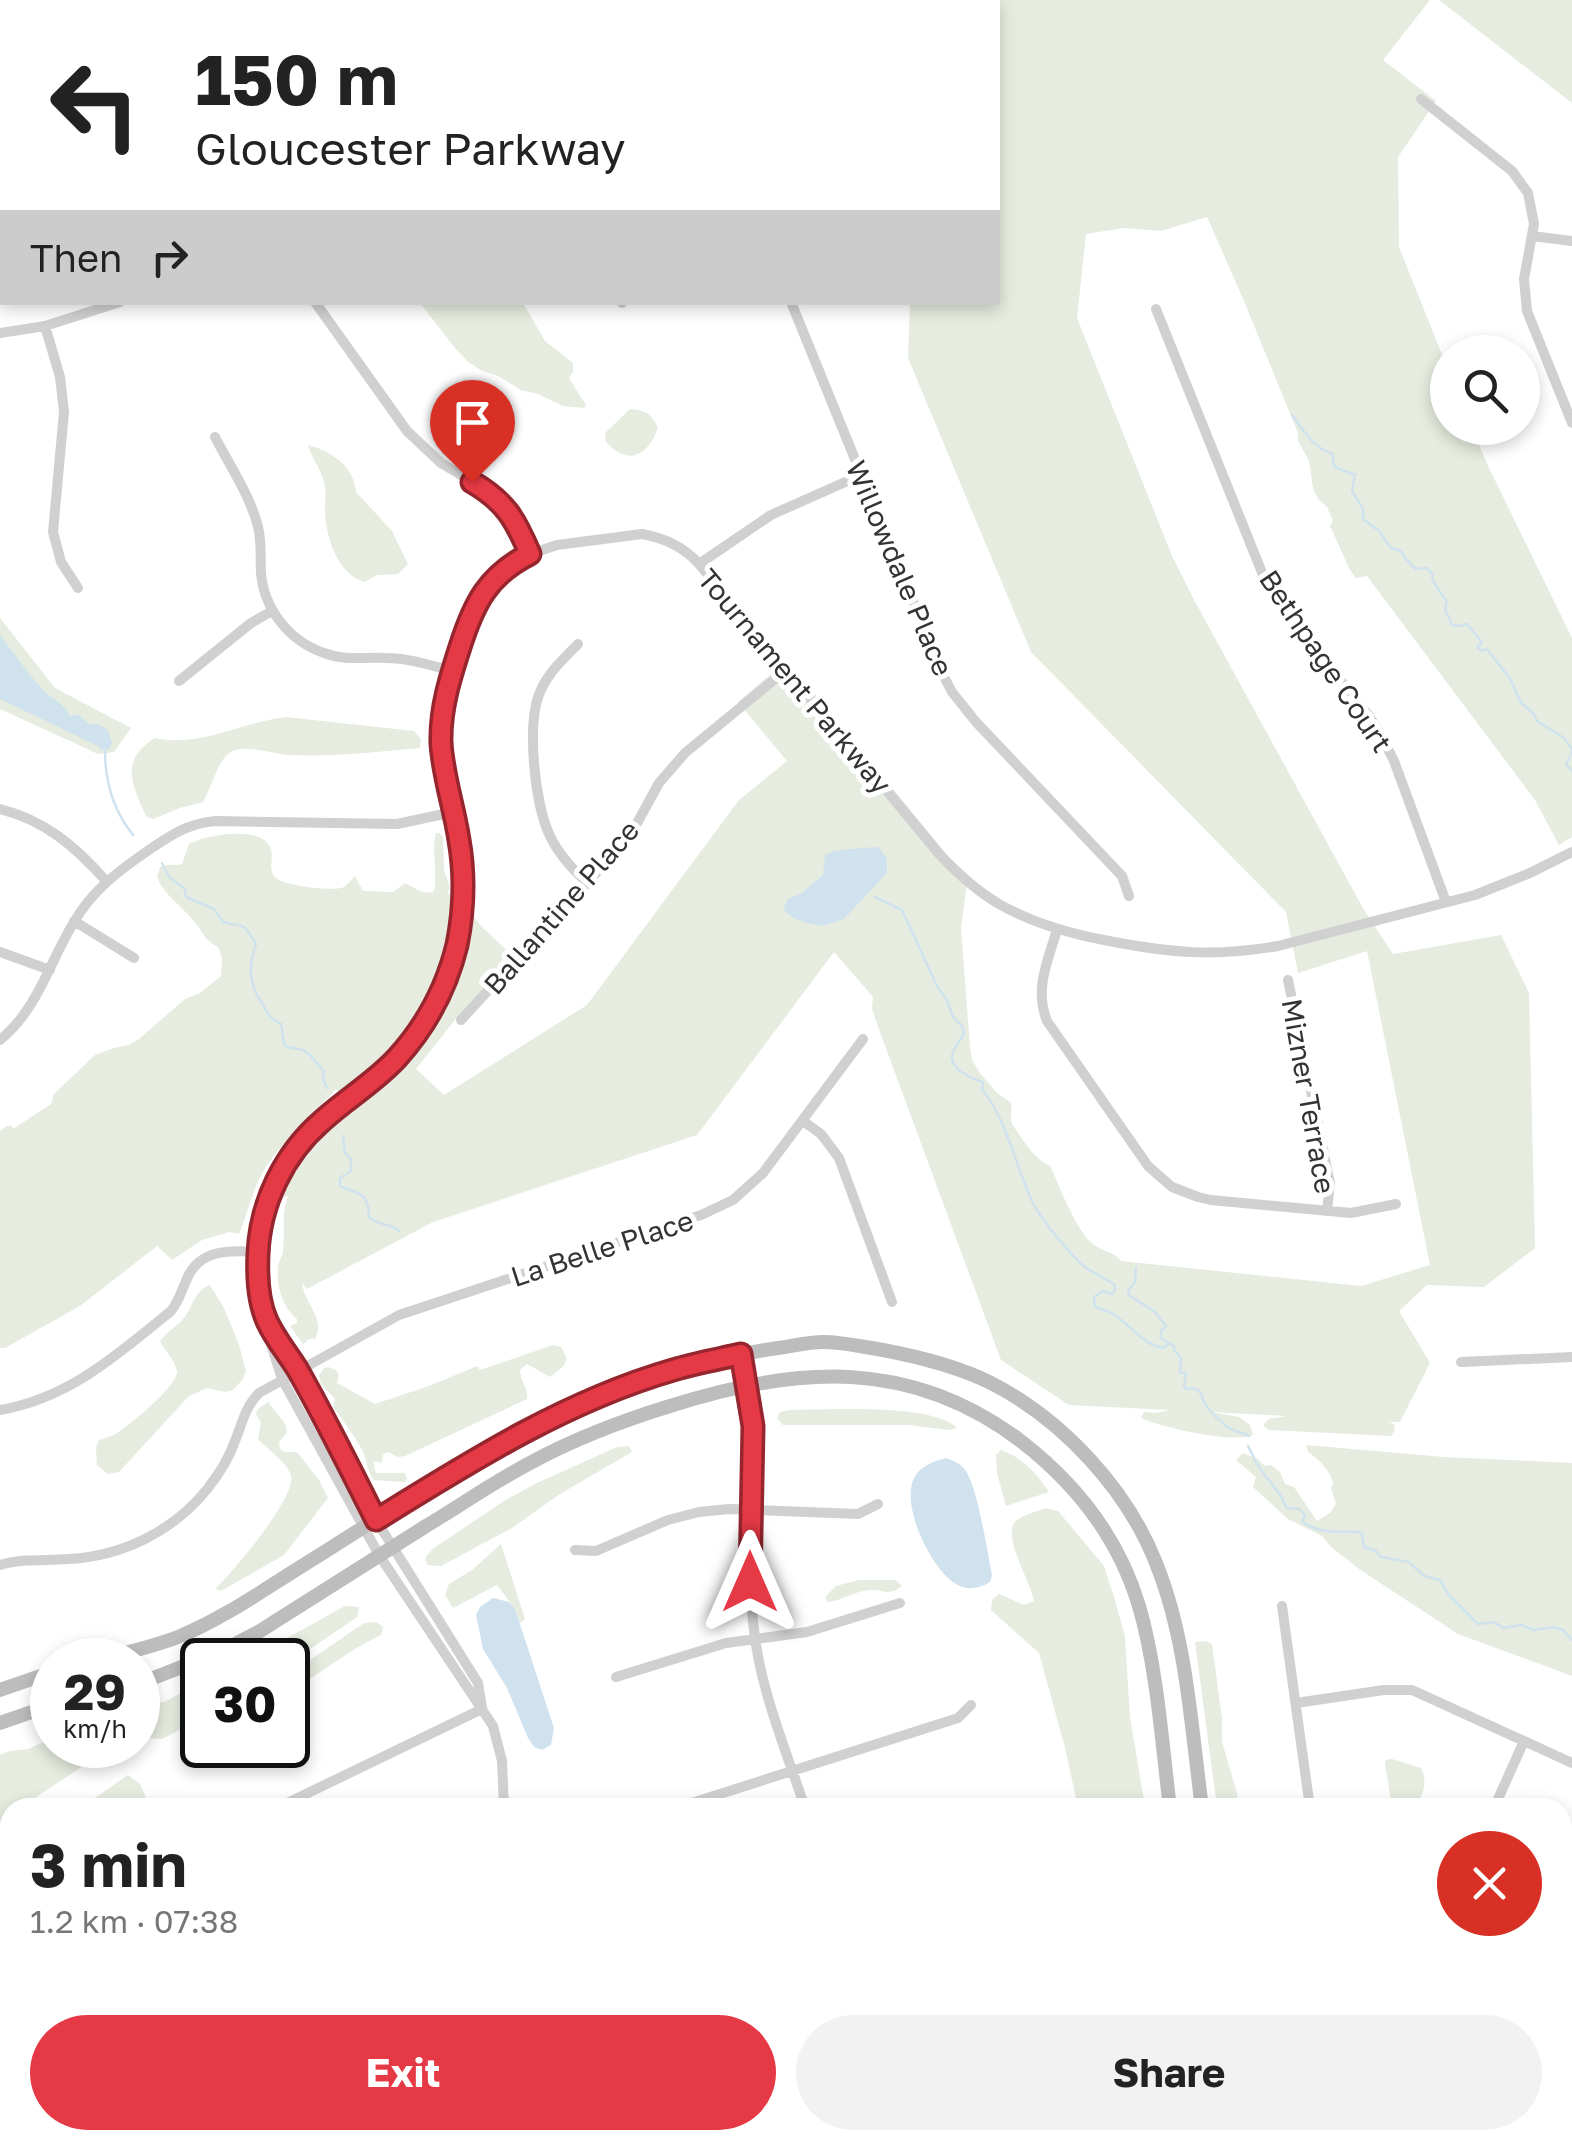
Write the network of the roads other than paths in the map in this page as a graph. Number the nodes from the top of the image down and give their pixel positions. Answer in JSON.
{"nodes":[{"id":1,"x":1420,"y":99,"type":"dead end"},
{"id":2,"x":1532,"y":236,"type":"junction"},
{"id":3,"x":1572,"y":240,"type":"edge"},
{"id":4,"x":111,"y":305,"type":"edge"},
{"id":5,"x":317,"y":305,"type":"edge"},
{"id":6,"x":792,"y":305,"type":"edge"},
{"id":7,"x":1156,"y":309,"type":"dead end"},
{"id":8,"x":46,"y":326,"type":"junction"},
{"id":9,"x":0,"y":333,"type":"edge"},
{"id":10,"x":1572,"y":424,"type":"edge"},
{"id":11,"x":215,"y":436,"type":"dead end"},
{"id":12,"x":861,"y":475,"type":"junction"},
{"id":13,"x":530,"y":554,"type":"junction"},
{"id":14,"x":699,"y":564,"type":"junction"},
{"id":15,"x":78,"y":588,"type":"dead end"},
{"id":16,"x":272,"y":611,"type":"junction"},
{"id":17,"x":578,"y":644,"type":"dead end"},
{"id":18,"x":786,"y":670,"type":"junction"},
{"id":19,"x":452,"y":671,"type":"junction"},
{"id":20,"x":180,"y":681,"type":"dead end"},
{"id":21,"x":0,"y":808,"type":"edge"},
{"id":22,"x":453,"y":812,"type":"junction"},
{"id":23,"x":1571,"y":855,"type":"edge"},
{"id":24,"x":106,"y":881,"type":"junction"},
{"id":25,"x":588,"y":884,"type":"junction"},
{"id":26,"x":1129,"y":896,"type":"dead end"},
{"id":27,"x":1446,"y":902,"type":"junction"},
{"id":28,"x":74,"y":921,"type":"junction"},
{"id":29,"x":1057,"y":930,"type":"junction"},
{"id":30,"x":0,"y":952,"type":"edge"},
{"id":31,"x":134,"y":958,"type":"dead end"},
{"id":32,"x":50,"y":970,"type":"junction"},
{"id":33,"x":1288,"y":980,"type":"dead end"},
{"id":34,"x":461,"y":1020,"type":"dead end"},
{"id":35,"x":863,"y":1039,"type":"dead end"},
{"id":36,"x":0,"y":1040,"type":"edge"},
{"id":37,"x":802,"y":1121,"type":"junction"},
{"id":38,"x":1396,"y":1204,"type":"dead end"},
{"id":39,"x":1327,"y":1211,"type":"junction"},
{"id":40,"x":258,"y":1252,"type":"junction"},
{"id":41,"x":892,"y":1302,"type":"dead end"},
{"id":42,"x":266,"y":1320,"type":"junction"},
{"id":43,"x":741,"y":1354,"type":"junction"},
{"id":44,"x":1572,"y":1357,"type":"edge"},
{"id":45,"x":1461,"y":1362,"type":"dead end"},
{"id":46,"x":298,"y":1371,"type":"junction"},
{"id":47,"x":282,"y":1379,"type":"junction"},
{"id":48,"x":748,"y":1384,"type":"junction"},
{"id":49,"x":0,"y":1410,"type":"edge"},
{"id":50,"x":878,"y":1504,"type":"dead end"},
{"id":51,"x":751,"y":1510,"type":"junction"},
{"id":52,"x":370,"y":1524,"type":"junction"},
{"id":53,"x":575,"y":1550,"type":"dead end"},
{"id":54,"x":386,"y":1551,"type":"junction"},
{"id":55,"x":0,"y":1565,"type":"edge"},
{"id":56,"x":900,"y":1603,"type":"dead end"},
{"id":57,"x":1282,"y":1606,"type":"dead end"},
{"id":58,"x":755,"y":1639,"type":"junction"},
{"id":59,"x":160,"y":1643,"type":"edge"},
{"id":60,"x":160,"y":1675,"type":"edge"},
{"id":61,"x":616,"y":1677,"type":"dead end"},
{"id":62,"x":30,"y":1680,"type":"edge"},
{"id":63,"x":0,"y":1690,"type":"edge"},
{"id":64,"x":1296,"y":1703,"type":"junction"},
{"id":65,"x":970,"y":1705,"type":"dead end"},
{"id":66,"x":482,"y":1709,"type":"junction"},
{"id":67,"x":30,"y":1713,"type":"edge"},
{"id":68,"x":0,"y":1723,"type":"edge"},
{"id":69,"x":1524,"y":1741,"type":"junction"},
{"id":70,"x":1572,"y":1763,"type":"edge"},
{"id":71,"x":793,"y":1770,"type":"junction"},
{"id":72,"x":299,"y":1798,"type":"edge"},
{"id":73,"x":504,"y":1798,"type":"edge"},
{"id":74,"x":707,"y":1798,"type":"edge"},
{"id":75,"x":802,"y":1798,"type":"edge"},
{"id":76,"x":1169,"y":1798,"type":"edge"},
{"id":77,"x":1201,"y":1798,"type":"edge"},
{"id":78,"x":1309,"y":1798,"type":"edge"},
{"id":79,"x":1498,"y":1798,"type":"edge"}],
"edges":[{"from":1,"to":2,"type":"street"},
{"from":2,"to":3,"type":"street"},
{"from":2,"to":10,"type":"street"},
{"from":4,"to":8,"type":"street"},
{"from":5,"to":13,"type":"street"},
{"from":6,"to":12,"type":"street","name":"Willowdale Place"},
{"from":7,"to":27,"type":"street","name":"Bethpage Court"},
{"from":8,"to":9,"type":"street"},
{"from":8,"to":15,"type":"street"},
{"from":11,"to":16,"type":"street"},
{"from":12,"to":14,"type":"street"},
{"from":12,"to":26,"type":"street","name":"Willowdale Place"},
{"from":13,"to":14,"type":"street","name":"Tournament Parkway"},
{"from":13,"to":19,"type":"street","name":"Tournament Parkway"},
{"from":14,"to":18,"type":"street","name":"Tournament Parkway"},
{"from":16,"to":19,"type":"street"},
{"from":16,"to":20,"type":"street"},
{"from":17,"to":25,"type":"street"},
{"from":18,"to":25,"type":"street","name":"Ballantine Place"},
{"from":18,"to":29,"type":"street","name":"Tournament Parkway"},
{"from":19,"to":22,"type":"street","name":"Tournament Parkway"},
{"from":21,"to":24,"type":"street"},
{"from":22,"to":24,"type":"street"},
{"from":22,"to":40,"type":"street","name":"Tournament Parkway"},
{"from":23,"to":27,"type":"street","name":"Tournament Parkway"},
{"from":24,"to":28,"type":"street"},
{"from":25,"to":34,"type":"street","name":"Ballantine Place"},
{"from":27,"to":29,"type":"street","name":"Tournament Parkway"},
{"from":28,"to":31,"type":"street"},
{"from":28,"to":32,"type":"street"},
{"from":29,"to":39,"type":"street"},
{"from":30,"to":32,"type":"street"},
{"from":32,"to":36,"type":"street"},
{"from":33,"to":39,"type":"street","name":"Mizner Terrace"},
{"from":35,"to":37,"type":"street","name":"La Belle Place"},
{"from":37,"to":41,"type":"street"},
{"from":37,"to":46,"type":"street","name":"La Belle Place"},
{"from":38,"to":39,"type":"street"},
{"from":40,"to":42,"type":"street","name":"Tournament Parkway"},
{"from":40,"to":49,"type":"street"},
{"from":42,"to":46,"type":"street","name":"Tournament Parkway"},
{"from":42,"to":47,"type":"street","name":"Tournament Parkway"},
{"from":43,"to":48,"type":"street"},
{"from":43,"to":52,"type":"main road"},
{"from":43,"to":77,"type":"main road"},
{"from":44,"to":45,"type":"street"},
{"from":46,"to":47,"type":"street","name":"La Belle Place"},
{"from":46,"to":52,"type":"street","name":"Tournament Parkway"},
{"from":47,"to":52,"type":"street","name":"Tournament Parkway"},
{"from":47,"to":55,"type":"street","name":"La Belle Place"},
{"from":48,"to":51,"type":"street"},
{"from":48,"to":54,"type":"main road"},
{"from":48,"to":76,"type":"main road"},
{"from":50,"to":51,"type":"street"},
{"from":51,"to":53,"type":"street"},
{"from":51,"to":58,"type":"street"},
{"from":52,"to":54,"type":"street"},
{"from":52,"to":59,"type":"main road"},
{"from":54,"to":60,"type":"main road"},
{"from":54,"to":66,"type":"street"},
{"from":56,"to":58,"type":"street"},
{"from":57,"to":64,"type":"street"},
{"from":58,"to":61,"type":"street"},
{"from":58,"to":71,"type":"street"},
{"from":62,"to":63,"type":"main road"},
{"from":64,"to":69,"type":"street"},
{"from":64,"to":78,"type":"street"},
{"from":65,"to":71,"type":"street"},
{"from":66,"to":72,"type":"street"},
{"from":66,"to":73,"type":"street"},
{"from":67,"to":68,"type":"main road"},
{"from":69,"to":70,"type":"street"},
{"from":69,"to":79,"type":"street"},
{"from":71,"to":74,"type":"street"},
{"from":71,"to":75,"type":"street"}]}
